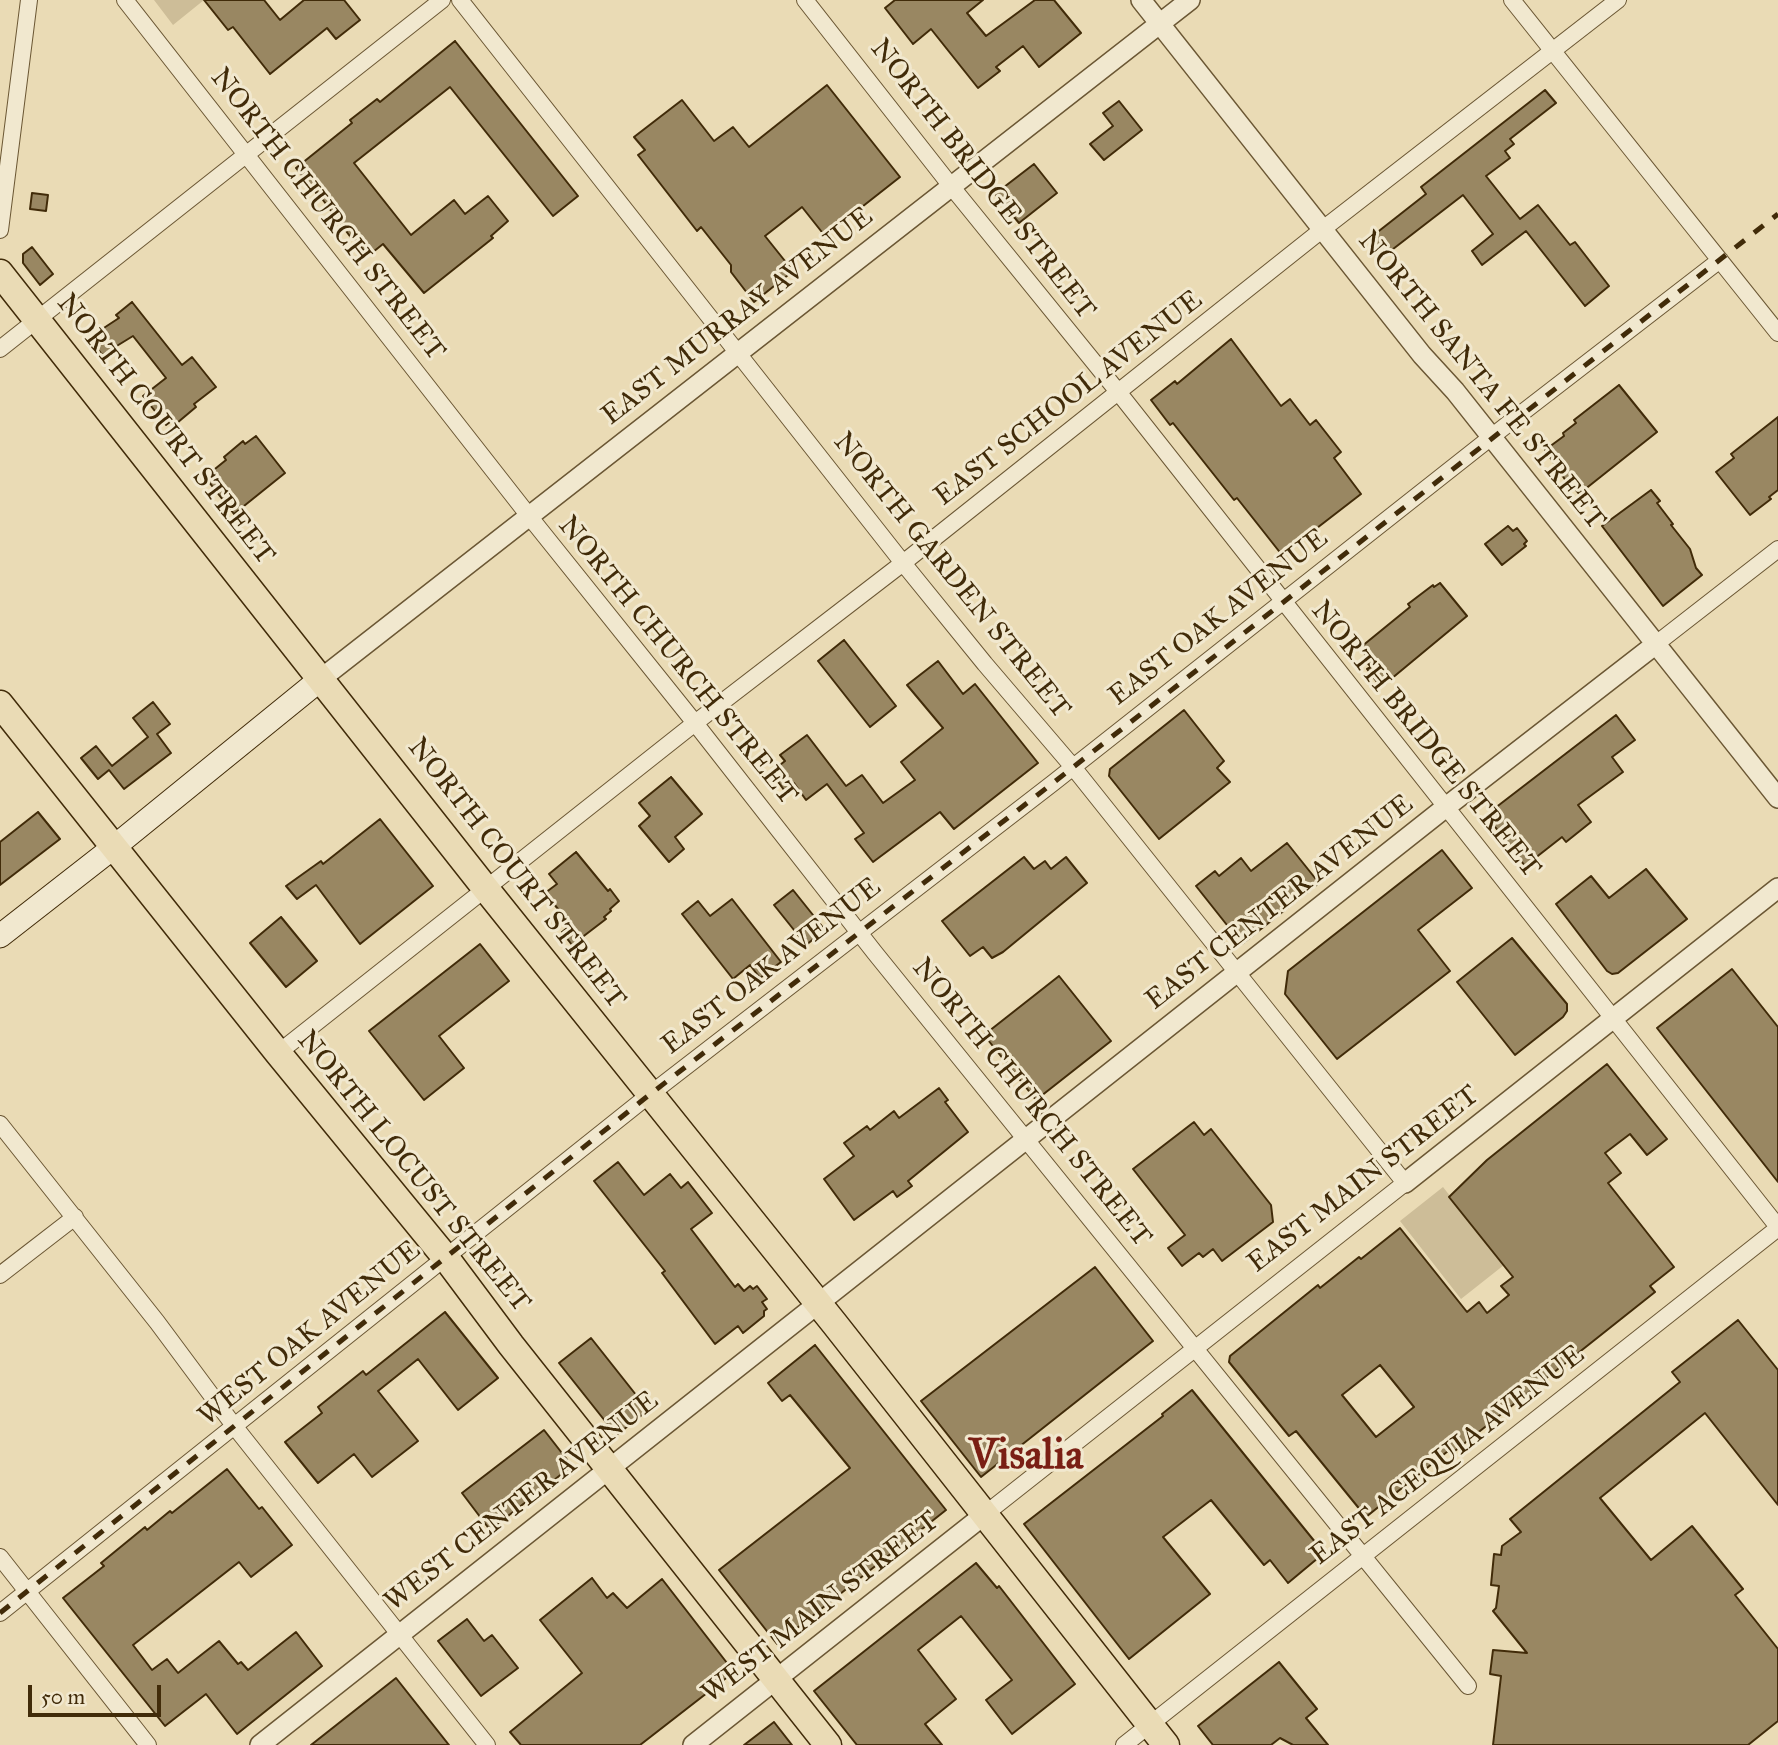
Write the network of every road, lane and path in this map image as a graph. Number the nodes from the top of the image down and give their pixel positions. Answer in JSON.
{"nodes":[{"id":1,"x":29,"y":0,"type":"edge"},
{"id":2,"x":125,"y":0,"type":"edge"},
{"id":3,"x":442,"y":0,"type":"edge"},
{"id":4,"x":460,"y":0,"type":"edge"},
{"id":5,"x":805,"y":0,"type":"edge"},
{"id":6,"x":1141,"y":0,"type":"edge"},
{"id":7,"x":1190,"y":0,"type":"edge"},
{"id":8,"x":1511,"y":0,"type":"edge"},
{"id":9,"x":1618,"y":0,"type":"edge"},
{"id":10,"x":1160,"y":24,"type":"junction"},
{"id":11,"x":1552,"y":51,"type":"junction"},
{"id":12,"x":246,"y":155,"type":"junction"},
{"id":13,"x":951,"y":186,"type":"junction"},
{"id":14,"x":1323,"y":229,"type":"junction"},
{"id":15,"x":0,"y":230,"type":"edge"},
{"id":16,"x":1720,"y":260,"type":"junction"},
{"id":17,"x":0,"y":273,"type":"edge"},
{"id":18,"x":37,"y":319,"type":"junction"},
{"id":19,"x":1778,"y":333,"type":"edge"},
{"id":20,"x":0,"y":349,"type":"edge"},
{"id":21,"x":739,"y":352,"type":"junction"},
{"id":22,"x":1119,"y":393,"type":"junction"},
{"id":23,"x":1492,"y":437,"type":"junction"},
{"id":24,"x":529,"y":516,"type":"junction"},
{"id":25,"x":1778,"y":549,"type":"edge"},
{"id":26,"x":904,"y":563,"type":"junction"},
{"id":27,"x":1282,"y":602,"type":"junction"},
{"id":28,"x":1656,"y":644,"type":"junction"},
{"id":29,"x":321,"y":678,"type":"junction"},
{"id":30,"x":0,"y":704,"type":"edge"},
{"id":31,"x":695,"y":723,"type":"junction"},
{"id":32,"x":1073,"y":767,"type":"junction"},
{"id":33,"x":1778,"y":798,"type":"edge"},
{"id":34,"x":1446,"y":807,"type":"junction"},
{"id":35,"x":114,"y":847,"type":"junction"},
{"id":36,"x":1778,"y":888,"type":"edge"},
{"id":37,"x":486,"y":890,"type":"junction"},
{"id":38,"x":858,"y":933,"type":"junction"},
{"id":39,"x":0,"y":936,"type":"edge"},
{"id":40,"x":1237,"y":973,"type":"junction"},
{"id":41,"x":1613,"y":1018,"type":"junction"},
{"id":42,"x":278,"y":1053,"type":"junction"},
{"id":43,"x":651,"y":1094,"type":"junction"},
{"id":44,"x":0,"y":1124,"type":"edge"},
{"id":45,"x":1026,"y":1139,"type":"junction"},
{"id":46,"x":1405,"y":1183,"type":"junction"},
{"id":47,"x":75,"y":1217,"type":"junction"},
{"id":48,"x":1778,"y":1228,"type":"edge"},
{"id":49,"x":446,"y":1258,"type":"junction"},
{"id":50,"x":0,"y":1275,"type":"edge"},
{"id":51,"x":819,"y":1304,"type":"junction"},
{"id":52,"x":1196,"y":1348,"type":"junction"},
{"id":53,"x":235,"y":1427,"type":"junction"},
{"id":54,"x":610,"y":1469,"type":"junction"},
{"id":55,"x":984,"y":1515,"type":"junction"},
{"id":56,"x":1363,"y":1556,"type":"junction"},
{"id":57,"x":0,"y":1557,"type":"edge"},
{"id":58,"x":27,"y":1591,"type":"junction"},
{"id":59,"x":0,"y":1613,"type":"edge"},
{"id":60,"x":400,"y":1634,"type":"junction"},
{"id":61,"x":776,"y":1679,"type":"junction"},
{"id":62,"x":1468,"y":1686,"type":"dead end"},
{"id":63,"x":1150,"y":1724,"type":"junction"},
{"id":64,"x":148,"y":1745,"type":"edge"},
{"id":65,"x":260,"y":1745,"type":"edge"},
{"id":66,"x":487,"y":1745,"type":"edge"},
{"id":67,"x":693,"y":1745,"type":"edge"},
{"id":68,"x":828,"y":1745,"type":"edge"},
{"id":69,"x":1124,"y":1745,"type":"edge"},
{"id":70,"x":1166,"y":1745,"type":"edge"}],
"edges":[{"from":1,"to":15,"type":"street"},
{"from":2,"to":12,"type":"street","name":"NORTH CHURCH STREET"},
{"from":3,"to":12,"type":"street"},
{"from":4,"to":21,"type":"street","name":"NORTH GARDEN STREET"},
{"from":5,"to":13,"type":"street","name":"NORTH BRIDGE STREET"},
{"from":6,"to":10,"type":"street","name":"NORTH SANTA FE STREET"},
{"from":7,"to":10,"type":"street","name":"EAST MURRAY AVENUE"},
{"from":8,"to":11,"type":"street"},
{"from":9,"to":11,"type":"street","name":"EAST SCHOOL AVENUE"},
{"from":10,"to":13,"type":"street","name":"EAST MURRAY AVENUE"},
{"from":10,"to":14,"type":"street","name":"NORTH SANTA FE STREET"},
{"from":11,"to":14,"type":"street","name":"EAST SCHOOL AVENUE"},
{"from":11,"to":16,"type":"street"},
{"from":12,"to":18,"type":"street"},
{"from":12,"to":24,"type":"street","name":"NORTH CHURCH STREET"},
{"from":13,"to":21,"type":"street","name":"EAST MURRAY AVENUE"},
{"from":13,"to":22,"type":"street","name":"NORTH BRIDGE STREET"},
{"from":14,"to":22,"type":"street","name":"EAST SCHOOL AVENUE"},
{"from":14,"to":23,"type":"street","name":"NORTH SANTA FE STREET"},
{"from":16,"to":19,"type":"street"},
{"from":16,"to":23,"type":"street","name":"EAST OAK AVENUE"},
{"from":17,"to":18,"type":"main road","name":"NORTH COURT STREET"},
{"from":18,"to":20,"type":"street"},
{"from":18,"to":29,"type":"main road","name":"NORTH COURT STREET"},
{"from":21,"to":24,"type":"street","name":"EAST MURRAY AVENUE"},
{"from":21,"to":26,"type":"street","name":"NORTH GARDEN STREET"},
{"from":22,"to":26,"type":"street","name":"EAST SCHOOL AVENUE"},
{"from":22,"to":27,"type":"street","name":"NORTH BRIDGE STREET"},
{"from":23,"to":27,"type":"street","name":"EAST OAK AVENUE"},
{"from":23,"to":28,"type":"street","name":"NORTH SANTA FE STREET"},
{"from":24,"to":29,"type":"street","name":"EAST MURRAY AVENUE"},
{"from":24,"to":31,"type":"street","name":"NORTH CHURCH STREET"},
{"from":25,"to":28,"type":"street","name":"EAST CENTER AVENUE"},
{"from":26,"to":31,"type":"street","name":"EAST SCHOOL AVENUE"},
{"from":26,"to":32,"type":"street","name":"NORTH GARDEN STREET"},
{"from":27,"to":32,"type":"street","name":"EAST OAK AVENUE"},
{"from":27,"to":34,"type":"street","name":"NORTH BRIDGE STREET"},
{"from":28,"to":33,"type":"street","name":"NORTH SANTA FE STREET"},
{"from":28,"to":34,"type":"street","name":"EAST CENTER AVENUE"},
{"from":29,"to":35,"type":"main road"},
{"from":29,"to":37,"type":"main road","name":"NORTH COURT STREET"},
{"from":30,"to":35,"type":"main road","name":"NORTH LOCUST STREET"},
{"from":31,"to":37,"type":"street","name":"EAST SCHOOL AVENUE"},
{"from":31,"to":38,"type":"street","name":"NORTH CHURCH STREET"},
{"from":32,"to":38,"type":"street","name":"EAST OAK AVENUE"},
{"from":32,"to":40,"type":"street","name":"NORTH GARDEN STREET"},
{"from":34,"to":40,"type":"street","name":"EAST CENTER AVENUE"},
{"from":34,"to":41,"type":"street","name":"NORTH BRIDGE STREET"},
{"from":35,"to":39,"type":"main road"},
{"from":35,"to":42,"type":"main road","name":"NORTH LOCUST STREET"},
{"from":36,"to":41,"type":"street","name":"EAST MAIN STREET"},
{"from":37,"to":42,"type":"street","name":"EAST SCHOOL AVENUE"},
{"from":37,"to":43,"type":"main road","name":"NORTH COURT STREET"},
{"from":38,"to":43,"type":"street","name":"EAST OAK AVENUE"},
{"from":38,"to":45,"type":"street","name":"NORTH CHURCH STREET"},
{"from":40,"to":45,"type":"street","name":"EAST CENTER AVENUE"},
{"from":40,"to":46,"type":"street","name":"NORTH GARDEN STREET"},
{"from":41,"to":46,"type":"street","name":"EAST MAIN STREET"},
{"from":41,"to":48,"type":"street","name":"NORTH BRIDGE STREET"},
{"from":42,"to":49,"type":"main road","name":"NORTH LOCUST STREET"},
{"from":43,"to":49,"type":"street","name":"WEST OAK AVENUE"},
{"from":43,"to":51,"type":"main road","name":"NORTH COURT STREET"},
{"from":44,"to":47,"type":"street"},
{"from":45,"to":51,"type":"street","name":"EAST CENTER AVENUE"},
{"from":45,"to":52,"type":"street","name":"NORTH CHURCH STREET"},
{"from":46,"to":52,"type":"street","name":"EAST MAIN STREET"},
{"from":47,"to":50,"type":"street"},
{"from":47,"to":53,"type":"street"},
{"from":48,"to":56,"type":"street","name":"EAST ACEQUIA AVENUE"},
{"from":49,"to":53,"type":"street","name":"WEST OAK AVENUE"},
{"from":49,"to":54,"type":"main road","name":"NORTH LOCUST STREET"},
{"from":51,"to":54,"type":"street","name":"WEST CENTER AVENUE"},
{"from":51,"to":55,"type":"main road","name":"NORTH COURT STREET"},
{"from":52,"to":55,"type":"street","name":"EAST MAIN STREET"},
{"from":52,"to":56,"type":"street","name":"NORTH CHURCH STREET"},
{"from":53,"to":58,"type":"street","name":"WEST OAK AVENUE"},
{"from":53,"to":60,"type":"street"},
{"from":54,"to":60,"type":"street","name":"WEST CENTER AVENUE"},
{"from":54,"to":61,"type":"main road","name":"NORTH LOCUST STREET"},
{"from":55,"to":61,"type":"street","name":"WEST MAIN STREET"},
{"from":55,"to":63,"type":"main road","name":"NORTH COURT STREET"},
{"from":56,"to":62,"type":"street","name":"NORTH CHURCH STREET"},
{"from":56,"to":63,"type":"street","name":"EAST ACEQUIA AVENUE"},
{"from":57,"to":58,"type":"street"},
{"from":58,"to":59,"type":"street","name":"WEST OAK AVENUE"},
{"from":58,"to":64,"type":"street"},
{"from":60,"to":65,"type":"street","name":"WEST CENTER AVENUE"},
{"from":60,"to":66,"type":"street"},
{"from":61,"to":67,"type":"street","name":"WEST MAIN STREET"},
{"from":61,"to":68,"type":"main road","name":"NORTH LOCUST STREET"},
{"from":63,"to":69,"type":"street","name":"EAST ACEQUIA AVENUE"},
{"from":63,"to":70,"type":"main road","name":"NORTH COURT STREET"}]}
